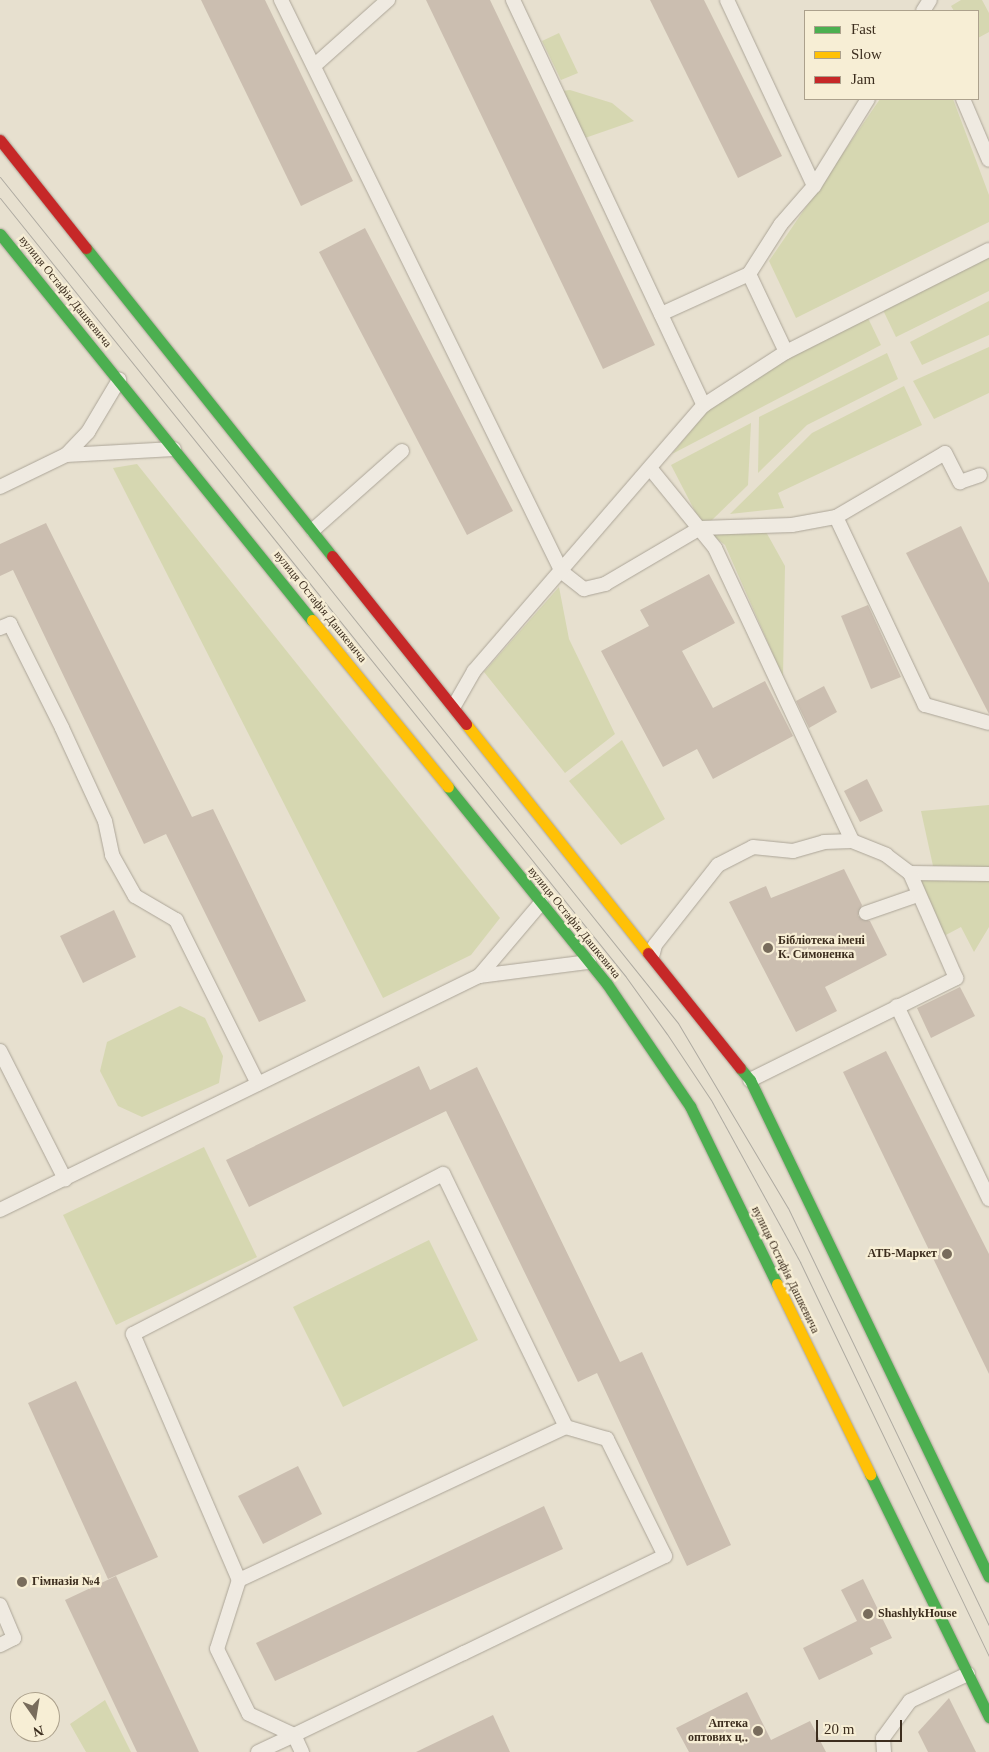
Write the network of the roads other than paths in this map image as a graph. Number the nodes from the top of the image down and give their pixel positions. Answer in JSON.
{"nodes":[{"id":1,"x":281,"y":0,"type":"edge"},
{"id":2,"x":388,"y":0,"type":"edge"},
{"id":3,"x":513,"y":0,"type":"edge"},
{"id":4,"x":727,"y":0,"type":"edge"},
{"id":5,"x":315,"y":65,"type":"junction"},
{"id":6,"x":867,"y":100,"type":"edge"},
{"id":7,"x":963,"y":100,"type":"edge"},
{"id":8,"x":0,"y":140,"type":"edge"},
{"id":9,"x":989,"y":160,"type":"edge"},
{"id":10,"x":814,"y":186,"type":"junction"},
{"id":11,"x":0,"y":234,"type":"edge"},
{"id":12,"x":989,"y":250,"type":"edge"},
{"id":13,"x":749,"y":274,"type":"junction"},
{"id":14,"x":661,"y":314,"type":"junction"},
{"id":15,"x":786,"y":352,"type":"junction"},
{"id":16,"x":119,"y":380,"type":"junction"},
{"id":17,"x":704,"y":405,"type":"junction"},
{"id":18,"x":174,"y":449,"type":"junction"},
{"id":19,"x":402,"y":451,"type":"dead end"},
{"id":20,"x":66,"y":456,"type":"junction"},
{"id":21,"x":650,"y":468,"type":"junction"},
{"id":22,"x":980,"y":475,"type":"dead end"},
{"id":23,"x":0,"y":488,"type":"edge"},
{"id":24,"x":836,"y":517,"type":"junction"},
{"id":25,"x":700,"y":528,"type":"junction"},
{"id":26,"x":313,"y":530,"type":"junction"},
{"id":27,"x":562,"y":572,"type":"junction"},
{"id":28,"x":0,"y":628,"type":"edge"},
{"id":29,"x":454,"y":706,"type":"junction"},
{"id":30,"x":989,"y":722,"type":"edge"},
{"id":31,"x":852,"y":841,"type":"junction"},
{"id":32,"x":910,"y":872,"type":"junction"},
{"id":33,"x":989,"y":874,"type":"edge"},
{"id":34,"x":918,"y":895,"type":"junction"},
{"id":35,"x":541,"y":904,"type":"junction"},
{"id":36,"x":866,"y":913,"type":"dead end"},
{"id":37,"x":653,"y":953,"type":"junction"},
{"id":38,"x":589,"y":962,"type":"junction"},
{"id":39,"x":479,"y":976,"type":"junction"},
{"id":40,"x":897,"y":1006,"type":"junction"},
{"id":41,"x":0,"y":1051,"type":"edge"},
{"id":42,"x":750,"y":1080,"type":"junction"},
{"id":43,"x":258,"y":1084,"type":"junction"},
{"id":44,"x":65,"y":1179,"type":"junction"},
{"id":45,"x":989,"y":1199,"type":"edge"},
{"id":46,"x":0,"y":1210,"type":"edge"},
{"id":47,"x":566,"y":1427,"type":"junction"},
{"id":48,"x":989,"y":1577,"type":"edge"},
{"id":49,"x":239,"y":1580,"type":"junction"},
{"id":50,"x":0,"y":1605,"type":"edge"},
{"id":51,"x":0,"y":1645,"type":"edge"},
{"id":52,"x":968,"y":1674,"type":"junction"},
{"id":53,"x":989,"y":1717,"type":"edge"},
{"id":54,"x":294,"y":1735,"type":"junction"},
{"id":55,"x":258,"y":1752,"type":"edge"},
{"id":56,"x":302,"y":1752,"type":"edge"},
{"id":57,"x":884,"y":1752,"type":"edge"}],
"edges":[{"from":1,"to":5,"type":"lane"},
{"from":2,"to":5,"type":"lane"},
{"from":3,"to":14,"type":"lane"},
{"from":4,"to":10,"type":"lane"},
{"from":5,"to":27,"type":"lane"},
{"from":6,"to":10,"type":"lane"},
{"from":7,"to":9,"type":"lane"},
{"from":8,"to":26,"type":"street"},
{"from":10,"to":13,"type":"lane"},
{"from":11,"to":16,"type":"street","name":"вулиця Остафія Дашкевича"},
{"from":12,"to":15,"type":"lane"},
{"from":13,"to":14,"type":"lane"},
{"from":13,"to":15,"type":"lane"},
{"from":14,"to":17,"type":"lane"},
{"from":15,"to":17,"type":"lane"},
{"from":16,"to":18,"type":"street","name":"вулиця Остафія Дашкевича"},
{"from":16,"to":20,"type":"lane"},
{"from":17,"to":21,"type":"lane"},
{"from":18,"to":20,"type":"lane"},
{"from":18,"to":35,"type":"street","name":"вулиця Остафія Дашкевича"},
{"from":19,"to":26,"type":"lane"},
{"from":20,"to":23,"type":"lane"},
{"from":21,"to":25,"type":"lane"},
{"from":21,"to":27,"type":"lane"},
{"from":22,"to":24,"type":"lane"},
{"from":24,"to":25,"type":"lane"},
{"from":24,"to":30,"type":"lane"},
{"from":25,"to":27,"type":"lane"},
{"from":25,"to":31,"type":"lane"},
{"from":26,"to":29,"type":"street"},
{"from":27,"to":29,"type":"lane"},
{"from":28,"to":43,"type":"lane"},
{"from":29,"to":37,"type":"street"},
{"from":31,"to":32,"type":"lane"},
{"from":31,"to":37,"type":"lane"},
{"from":32,"to":33,"type":"lane"},
{"from":32,"to":34,"type":"lane"},
{"from":34,"to":36,"type":"lane"},
{"from":34,"to":40,"type":"lane"},
{"from":35,"to":38,"type":"street","name":"вулиця Остафія Дашкевича"},
{"from":35,"to":39,"type":"lane"},
{"from":37,"to":42,"type":"street"},
{"from":38,"to":39,"type":"lane"},
{"from":38,"to":52,"type":"street","name":"вулиця Остафія Дашкевича"},
{"from":39,"to":43,"type":"lane"},
{"from":40,"to":42,"type":"lane"},
{"from":40,"to":45,"type":"lane"},
{"from":41,"to":44,"type":"lane"},
{"from":42,"to":48,"type":"street"},
{"from":43,"to":44,"type":"lane"},
{"from":44,"to":46,"type":"lane"},
{"from":47,"to":49,"type":"lane"},
{"from":47,"to":49,"type":"lane"},
{"from":47,"to":54,"type":"lane"},
{"from":49,"to":54,"type":"lane"},
{"from":50,"to":51,"type":"lane"},
{"from":52,"to":53,"type":"street","name":"вулиця Остафія Дашкевича"},
{"from":52,"to":57,"type":"lane"},
{"from":54,"to":55,"type":"lane"},
{"from":54,"to":56,"type":"lane"}]}
